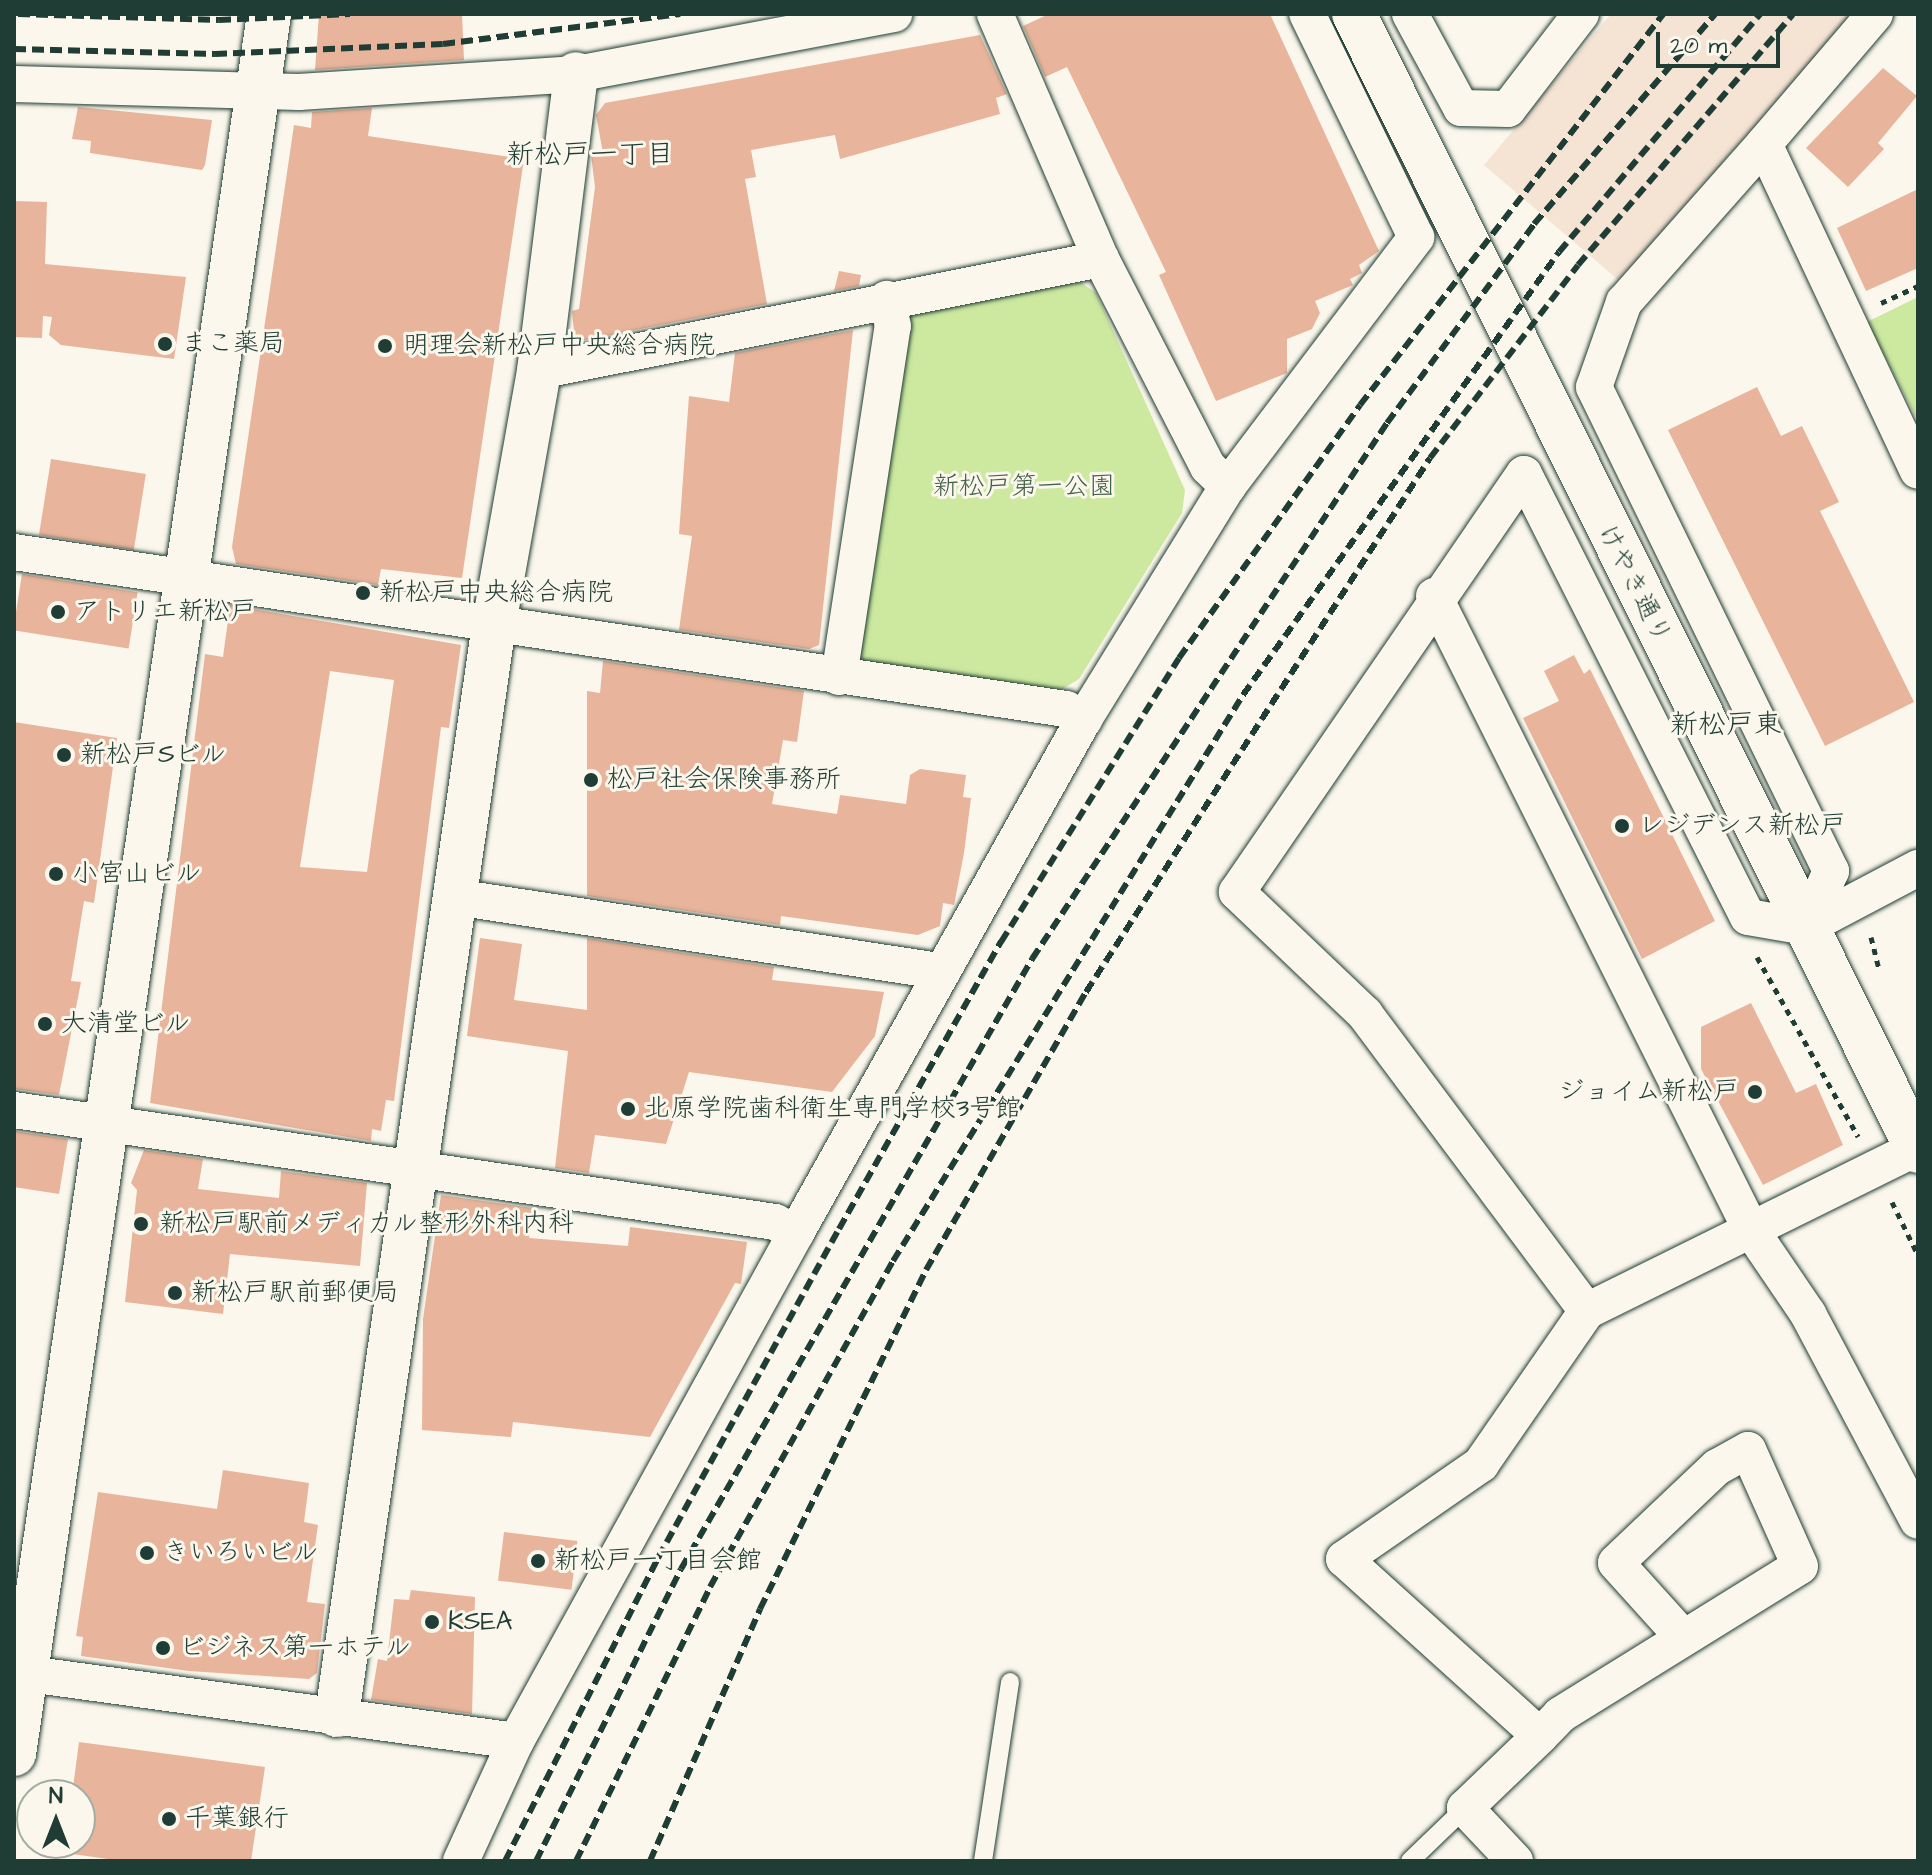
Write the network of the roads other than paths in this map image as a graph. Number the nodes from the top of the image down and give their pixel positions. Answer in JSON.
{"nodes":[{"id":1,"x":269,"y":14,"type":"edge"},
{"id":2,"x":894,"y":14,"type":"edge"},
{"id":3,"x":995,"y":14,"type":"edge"},
{"id":4,"x":1307,"y":14,"type":"edge"},
{"id":5,"x":1354,"y":14,"type":"edge"},
{"id":6,"x":1410,"y":14,"type":"edge"},
{"id":7,"x":1581,"y":14,"type":"edge"},
{"id":8,"x":1875,"y":14,"type":"edge"},
{"id":9,"x":576,"y":74,"type":"junction"},
{"id":10,"x":14,"y":84,"type":"edge"},
{"id":11,"x":257,"y":92,"type":"junction"},
{"id":12,"x":1764,"y":144,"type":"junction"},
{"id":13,"x":1101,"y":259,"type":"junction"},
{"id":14,"x":887,"y":299,"type":"junction"},
{"id":15,"x":539,"y":371,"type":"junction"},
{"id":16,"x":1918,"y":471,"type":"edge"},
{"id":17,"x":1228,"y":486,"type":"junction"},
{"id":18,"x":14,"y":552,"type":"edge"},
{"id":19,"x":189,"y":576,"type":"junction"},
{"id":20,"x":1434,"y":596,"type":"junction"},
{"id":21,"x":494,"y":624,"type":"junction"},
{"id":22,"x":839,"y":677,"type":"junction"},
{"id":23,"x":1084,"y":719,"type":"junction"},
{"id":24,"x":1918,"y":868,"type":"edge"},
{"id":25,"x":455,"y":897,"type":"junction"},
{"id":26,"x":1806,"y":927,"type":"junction"},
{"id":27,"x":940,"y":971,"type":"junction"},
{"id":28,"x":14,"y":1110,"type":"edge"},
{"id":29,"x":106,"y":1124,"type":"junction"},
{"id":30,"x":1917,"y":1150,"type":"edge"},
{"id":31,"x":416,"y":1170,"type":"junction"},
{"id":32,"x":1751,"y":1230,"type":"junction"},
{"id":33,"x":796,"y":1233,"type":"junction"},
{"id":34,"x":1587,"y":1311,"type":"junction"},
{"id":35,"x":1918,"y":1521,"type":"edge"},
{"id":36,"x":1682,"y":1636,"type":"junction"},
{"id":37,"x":21,"y":1673,"type":"edge"},
{"id":38,"x":1010,"y":1682,"type":"dead end"},
{"id":39,"x":337,"y":1715,"type":"junction"},
{"id":40,"x":1540,"y":1736,"type":"junction"},
{"id":41,"x":516,"y":1741,"type":"junction"},
{"id":42,"x":14,"y":1754,"type":"edge"},
{"id":43,"x":1465,"y":1808,"type":"junction"},
{"id":44,"x":461,"y":1861,"type":"edge"},
{"id":45,"x":983,"y":1861,"type":"edge"},
{"id":46,"x":1410,"y":1861,"type":"edge"},
{"id":47,"x":1515,"y":1861,"type":"edge"}],
"edges":[{"from":1,"to":11,"type":"street"},
{"from":2,"to":9,"type":"street"},
{"from":3,"to":13,"type":"street"},
{"from":4,"to":17,"type":"street"},
{"from":5,"to":26,"type":"street","name":"けやき通り"},
{"from":6,"to":7,"type":"street"},
{"from":8,"to":12,"type":"street"},
{"from":9,"to":11,"type":"street"},
{"from":9,"to":15,"type":"street"},
{"from":10,"to":11,"type":"street"},
{"from":11,"to":19,"type":"street"},
{"from":12,"to":16,"type":"street"},
{"from":12,"to":26,"type":"street"},
{"from":13,"to":14,"type":"street"},
{"from":13,"to":17,"type":"street"},
{"from":14,"to":15,"type":"street"},
{"from":14,"to":22,"type":"street"},
{"from":15,"to":21,"type":"street"},
{"from":17,"to":23,"type":"street"},
{"from":18,"to":19,"type":"street"},
{"from":19,"to":21,"type":"street"},
{"from":19,"to":29,"type":"street"},
{"from":20,"to":26,"type":"street"},
{"from":20,"to":32,"type":"street"},
{"from":20,"to":34,"type":"street"},
{"from":21,"to":22,"type":"street"},
{"from":21,"to":25,"type":"street"},
{"from":22,"to":23,"type":"street"},
{"from":23,"to":27,"type":"street"},
{"from":24,"to":26,"type":"street"},
{"from":25,"to":27,"type":"street"},
{"from":25,"to":31,"type":"street"},
{"from":26,"to":30,"type":"street","name":"けやき通り"},
{"from":27,"to":33,"type":"street"},
{"from":28,"to":29,"type":"street"},
{"from":29,"to":31,"type":"street"},
{"from":29,"to":37,"type":"street"},
{"from":30,"to":32,"type":"street"},
{"from":31,"to":33,"type":"street"},
{"from":31,"to":39,"type":"street"},
{"from":32,"to":34,"type":"street"},
{"from":32,"to":35,"type":"street"},
{"from":33,"to":41,"type":"street"},
{"from":34,"to":40,"type":"street"},
{"from":36,"to":36,"type":"street"},
{"from":36,"to":40,"type":"street"},
{"from":37,"to":39,"type":"street"},
{"from":37,"to":42,"type":"street"},
{"from":38,"to":45,"type":"lane"},
{"from":39,"to":41,"type":"street"},
{"from":40,"to":43,"type":"street"},
{"from":41,"to":44,"type":"street"},
{"from":43,"to":46,"type":"lane"},
{"from":43,"to":47,"type":"street"}]}
